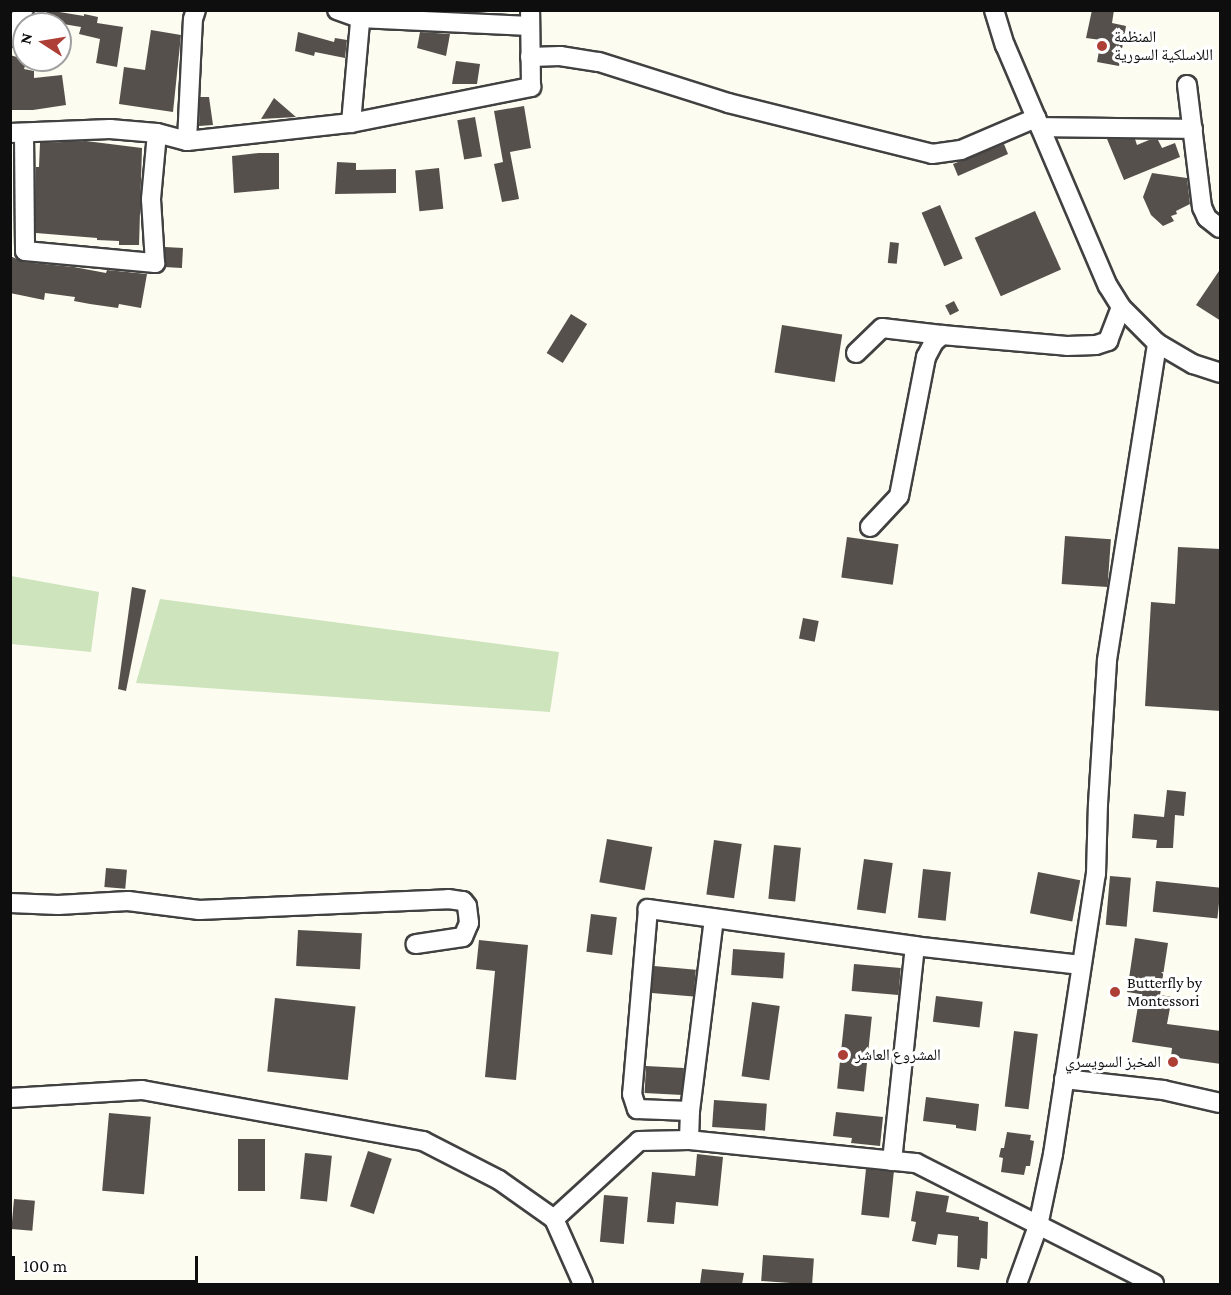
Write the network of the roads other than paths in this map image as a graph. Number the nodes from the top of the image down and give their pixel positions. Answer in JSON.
{"nodes":[{"id":1,"x":24,"y":10,"type":"edge"},
{"id":2,"x":196,"y":10,"type":"edge"},
{"id":3,"x":337,"y":10,"type":"edge"},
{"id":4,"x":994,"y":10,"type":"edge"},
{"id":5,"x":360,"y":14,"type":"edge"},
{"id":6,"x":530,"y":18,"type":"edge"},
{"id":7,"x":10,"y":37,"type":"edge"},
{"id":8,"x":530,"y":57,"type":"junction"},
{"id":9,"x":1187,"y":85,"type":"dead end"},
{"id":10,"x":351,"y":123,"type":"junction"},
{"id":11,"x":1038,"y":123,"type":"junction"},
{"id":12,"x":1193,"y":129,"type":"junction"},
{"id":13,"x":17,"y":133,"type":"edge"},
{"id":14,"x":157,"y":133,"type":"junction"},
{"id":15,"x":187,"y":141,"type":"junction"},
{"id":16,"x":1221,"y":228,"type":"edge"},
{"id":17,"x":1121,"y":308,"type":"junction"},
{"id":18,"x":942,"y":335,"type":"junction"},
{"id":19,"x":1156,"y":343,"type":"junction"},
{"id":20,"x":856,"y":353,"type":"dead end"},
{"id":21,"x":1221,"y":373,"type":"edge"},
{"id":22,"x":870,"y":527,"type":"dead end"},
{"id":23,"x":10,"y":903,"type":"edge"},
{"id":24,"x":714,"y":918,"type":"junction"},
{"id":25,"x":416,"y":944,"type":"dead end"},
{"id":26,"x":915,"y":946,"type":"junction"},
{"id":27,"x":1081,"y":965,"type":"junction"},
{"id":28,"x":1064,"y":1078,"type":"junction"},
{"id":29,"x":10,"y":1098,"type":"edge"},
{"id":30,"x":1221,"y":1103,"type":"edge"},
{"id":31,"x":690,"y":1111,"type":"junction"},
{"id":32,"x":689,"y":1140,"type":"junction"},
{"id":33,"x":892,"y":1161,"type":"junction"},
{"id":34,"x":554,"y":1220,"type":"junction"},
{"id":35,"x":1038,"y":1226,"type":"junction"},
{"id":36,"x":583,"y":1284,"type":"edge"},
{"id":37,"x":1017,"y":1284,"type":"edge"},
{"id":38,"x":1154,"y":1284,"type":"edge"}],
"edges":[{"from":1,"to":7,"type":"street"},
{"from":2,"to":15,"type":"street"},
{"from":3,"to":5,"type":"street"},
{"from":4,"to":11,"type":"street"},
{"from":5,"to":6,"type":"street"},
{"from":5,"to":10,"type":"street"},
{"from":6,"to":8,"type":"street"},
{"from":8,"to":10,"type":"street"},
{"from":8,"to":11,"type":"street"},
{"from":9,"to":12,"type":"street"},
{"from":10,"to":15,"type":"street"},
{"from":11,"to":12,"type":"street"},
{"from":11,"to":17,"type":"street"},
{"from":12,"to":16,"type":"street"},
{"from":13,"to":14,"type":"street"},
{"from":13,"to":14,"type":"street"},
{"from":14,"to":15,"type":"street"},
{"from":17,"to":18,"type":"street"},
{"from":17,"to":19,"type":"street"},
{"from":18,"to":20,"type":"street"},
{"from":18,"to":22,"type":"street"},
{"from":19,"to":21,"type":"street"},
{"from":19,"to":27,"type":"street"},
{"from":23,"to":25,"type":"street"},
{"from":24,"to":26,"type":"street"},
{"from":24,"to":31,"type":"street"},
{"from":24,"to":31,"type":"street"},
{"from":26,"to":27,"type":"street"},
{"from":26,"to":33,"type":"street"},
{"from":27,"to":28,"type":"street"},
{"from":28,"to":30,"type":"street"},
{"from":28,"to":35,"type":"street"},
{"from":29,"to":34,"type":"street"},
{"from":31,"to":32,"type":"street"},
{"from":32,"to":33,"type":"street"},
{"from":32,"to":34,"type":"street"},
{"from":33,"to":35,"type":"street"},
{"from":34,"to":36,"type":"street"},
{"from":35,"to":37,"type":"street"},
{"from":35,"to":38,"type":"street"}]}
